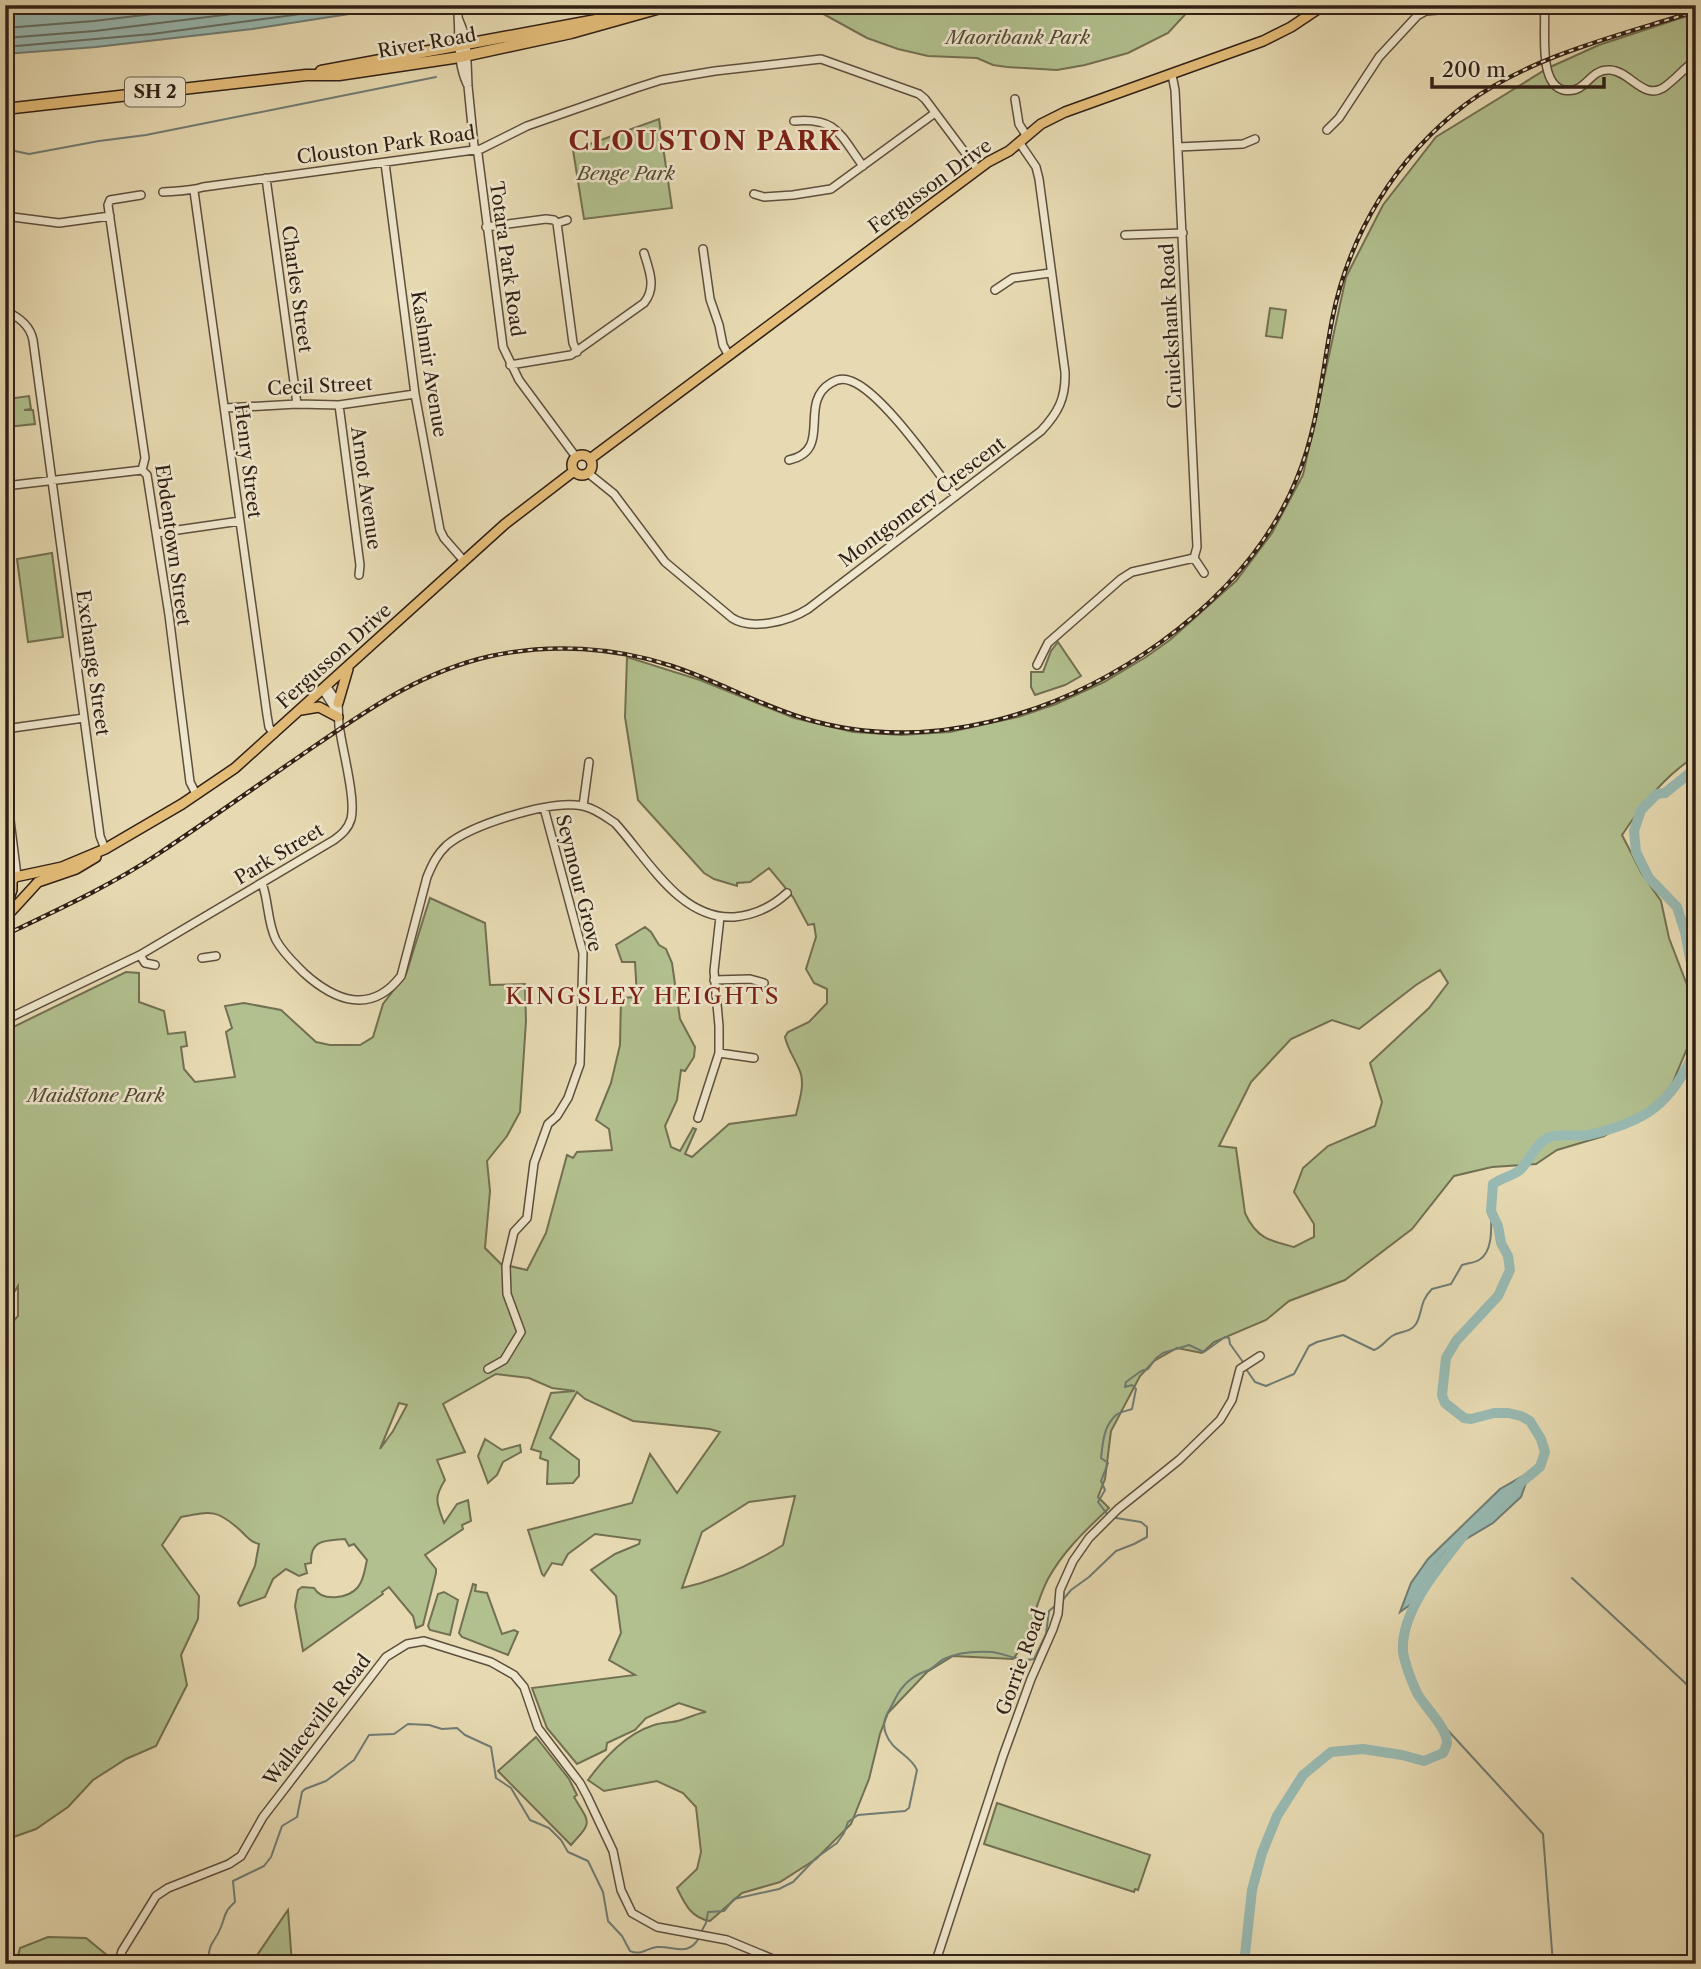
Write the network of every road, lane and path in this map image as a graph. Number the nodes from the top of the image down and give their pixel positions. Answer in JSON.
{"nodes":[{"id":1,"x":457,"y":5,"type":"edge"},
{"id":2,"x":671,"y":5,"type":"edge"},
{"id":3,"x":1324,"y":5,"type":"edge"},
{"id":4,"x":1471,"y":5,"type":"edge"},
{"id":5,"x":1544,"y":5,"type":"edge"},
{"id":6,"x":463,"y":50,"type":"junction"},
{"id":7,"x":1696,"y":60,"type":"edge"},
{"id":8,"x":1171,"y":75,"type":"junction"},
{"id":9,"x":1016,"y":99,"type":"dead end"},
{"id":10,"x":5,"y":109,"type":"edge"},
{"id":11,"x":935,"y":113,"type":"junction"},
{"id":12,"x":794,"y":121,"type":"dead end"},
{"id":13,"x":1327,"y":130,"type":"dead end"},
{"id":14,"x":1026,"y":135,"type":"junction"},
{"id":15,"x":1255,"y":139,"type":"dead end"},
{"id":16,"x":1019,"y":142,"type":"junction"},
{"id":17,"x":1178,"y":147,"type":"junction"},
{"id":18,"x":476,"y":150,"type":"junction"},
{"id":19,"x":385,"y":163,"type":"junction"},
{"id":20,"x":863,"y":166,"type":"junction"},
{"id":21,"x":978,"y":170,"type":"junction"},
{"id":22,"x":266,"y":178,"type":"junction"},
{"id":23,"x":194,"y":191,"type":"junction"},
{"id":24,"x":163,"y":192,"type":"dead end"},
{"id":25,"x":754,"y":194,"type":"dead end"},
{"id":26,"x":141,"y":195,"type":"dead end"},
{"id":27,"x":5,"y":216,"type":"edge"},
{"id":28,"x":110,"y":216,"type":"junction"},
{"id":29,"x":567,"y":220,"type":"dead end"},
{"id":30,"x":557,"y":223,"type":"junction"},
{"id":31,"x":486,"y":227,"type":"junction"},
{"id":32,"x":1183,"y":233,"type":"junction"},
{"id":33,"x":1125,"y":235,"type":"dead end"},
{"id":34,"x":703,"y":249,"type":"dead end"},
{"id":35,"x":643,"y":253,"type":"dead end"},
{"id":36,"x":1050,"y":273,"type":"junction"},
{"id":37,"x":995,"y":290,"type":"dead end"},
{"id":38,"x":5,"y":311,"type":"edge"},
{"id":39,"x":577,"y":352,"type":"junction"},
{"id":40,"x":729,"y":356,"type":"junction"},
{"id":41,"x":510,"y":365,"type":"junction"},
{"id":42,"x":415,"y":394,"type":"junction"},
{"id":43,"x":297,"y":404,"type":"junction"},
{"id":44,"x":339,"y":405,"type":"junction"},
{"id":45,"x":225,"y":408,"type":"junction"},
{"id":46,"x":576,"y":457,"type":"junction"},
{"id":47,"x":590,"y":459,"type":"junction"},
{"id":48,"x":789,"y":460,"type":"dead end"},
{"id":49,"x":142,"y":470,"type":"junction"},
{"id":50,"x":574,"y":471,"type":"junction"},
{"id":51,"x":589,"y":472,"type":"junction"},
{"id":52,"x":52,"y":480,"type":"junction"},
{"id":53,"x":5,"y":486,"type":"edge"},
{"id":54,"x":956,"y":496,"type":"junction"},
{"id":55,"x":240,"y":521,"type":"junction"},
{"id":56,"x":157,"y":533,"type":"junction"},
{"id":57,"x":1195,"y":558,"type":"junction"},
{"id":58,"x":464,"y":561,"type":"junction"},
{"id":59,"x":1204,"y":573,"type":"dead end"},
{"id":60,"x":359,"y":575,"type":"dead end"},
{"id":61,"x":1037,"y":665,"type":"dead end"},
{"id":62,"x":348,"y":667,"type":"junction"},
{"id":63,"x":325,"y":689,"type":"junction"},
{"id":64,"x":300,"y":710,"type":"junction"},
{"id":65,"x":84,"y":718,"type":"junction"},
{"id":66,"x":338,"y":718,"type":"junction"},
{"id":67,"x":5,"y":729,"type":"edge"},
{"id":68,"x":274,"y":734,"type":"junction"},
{"id":69,"x":589,"y":762,"type":"dead end"},
{"id":70,"x":5,"y":781,"type":"edge"},
{"id":71,"x":196,"y":794,"type":"junction"},
{"id":72,"x":583,"y":806,"type":"junction"},
{"id":73,"x":544,"y":808,"type":"junction"},
{"id":74,"x":105,"y":849,"type":"junction"},
{"id":75,"x":14,"y":881,"type":"edge"},
{"id":76,"x":262,"y":883,"type":"junction"},
{"id":77,"x":29,"y":890,"type":"junction"},
{"id":78,"x":245,"y":893,"type":"junction"},
{"id":79,"x":787,"y":893,"type":"dead end"},
{"id":80,"x":266,"y":904,"type":"junction"},
{"id":81,"x":5,"y":909,"type":"edge"},
{"id":82,"x":5,"y":918,"type":"edge"},
{"id":83,"x":720,"y":918,"type":"junction"},
{"id":84,"x":141,"y":955,"type":"junction"},
{"id":85,"x":216,"y":956,"type":"dead end"},
{"id":86,"x":202,"y":958,"type":"dead end"},
{"id":87,"x":155,"y":965,"type":"dead end"},
{"id":88,"x":714,"y":980,"type":"junction"},
{"id":89,"x":764,"y":983,"type":"dead end"},
{"id":90,"x":5,"y":1020,"type":"edge"},
{"id":91,"x":719,"y":1053,"type":"junction"},
{"id":92,"x":754,"y":1058,"type":"dead end"},
{"id":93,"x":698,"y":1118,"type":"dead end"},
{"id":94,"x":1260,"y":1356,"type":"dead end"},
{"id":95,"x":488,"y":1369,"type":"dead end"},
{"id":96,"x":118,"y":1964,"type":"edge"},
{"id":97,"x":785,"y":1964,"type":"edge"},
{"id":98,"x":935,"y":1964,"type":"edge"}],
"edges":[{"from":1,"to":6,"type":"street","name":"Totara Park Road"},
{"from":2,"to":6,"type":"highway","name":"River Road","number":"SH 2"},
{"from":3,"to":8,"type":"main road","name":"Fergusson Drive"},
{"from":4,"to":13,"type":"street"},
{"from":5,"to":7,"type":"street"},
{"from":6,"to":10,"type":"highway","name":"River Road","number":"SH 2"},
{"from":6,"to":18,"type":"street","name":"Totara Park Road"},
{"from":8,"to":14,"type":"main road","name":"Fergusson Drive"},
{"from":8,"to":17,"type":"street","name":"Cruickshank Road"},
{"from":9,"to":14,"type":"street"},
{"from":11,"to":18,"type":"street","name":"Clouston Park Road"},
{"from":11,"to":20,"type":"street"},
{"from":11,"to":21,"type":"street","name":"Clouston Park Road"},
{"from":12,"to":20,"type":"street"},
{"from":14,"to":16,"type":"main road","name":"Fergusson Drive"},
{"from":15,"to":17,"type":"street"},
{"from":16,"to":21,"type":"main road","name":"Fergusson Drive"},
{"from":16,"to":36,"type":"street","name":"Montgomery Crescent"},
{"from":17,"to":32,"type":"street","name":"Cruickshank Road"},
{"from":18,"to":19,"type":"street","name":"Clouston Park Road"},
{"from":18,"to":31,"type":"street","name":"Totara Park Road"},
{"from":19,"to":22,"type":"street","name":"Clouston Park Road"},
{"from":19,"to":42,"type":"street","name":"Kashmir Avenue"},
{"from":20,"to":25,"type":"street"},
{"from":21,"to":40,"type":"main road","name":"Fergusson Drive"},
{"from":22,"to":23,"type":"street","name":"Clouston Park Road"},
{"from":22,"to":43,"type":"street","name":"Charles Street"},
{"from":23,"to":24,"type":"street","name":"Clouston Park Road"},
{"from":23,"to":45,"type":"street","name":"Henry Street"},
{"from":26,"to":28,"type":"street"},
{"from":27,"to":28,"type":"street"},
{"from":28,"to":49,"type":"street","name":"Ebdentown Street"},
{"from":29,"to":30,"type":"street"},
{"from":30,"to":31,"type":"street"},
{"from":30,"to":39,"type":"street"},
{"from":31,"to":41,"type":"street","name":"Totara Park Road"},
{"from":32,"to":33,"type":"street"},
{"from":32,"to":57,"type":"street","name":"Cruickshank Road"},
{"from":34,"to":40,"type":"street"},
{"from":35,"to":39,"type":"street"},
{"from":36,"to":37,"type":"street"},
{"from":36,"to":54,"type":"street","name":"Montgomery Crescent"},
{"from":38,"to":52,"type":"street","name":"Exchange Street"},
{"from":39,"to":41,"type":"street"},
{"from":40,"to":47,"type":"main road","name":"Fergusson Drive"},
{"from":41,"to":46,"type":"street","name":"Totara Park Road"},
{"from":42,"to":44,"type":"street","name":"Cecil Street"},
{"from":42,"to":58,"type":"street","name":"Kashmir Avenue"},
{"from":43,"to":44,"type":"street","name":"Cecil Street"},
{"from":43,"to":45,"type":"street","name":"Cecil Street"},
{"from":44,"to":60,"type":"street","name":"Arnot Avenue"},
{"from":45,"to":55,"type":"street","name":"Henry Street"},
{"from":46,"to":47,"type":"main road"},
{"from":46,"to":50,"type":"main road"},
{"from":47,"to":51,"type":"main road"},
{"from":48,"to":54,"type":"street"},
{"from":49,"to":52,"type":"street"},
{"from":49,"to":56,"type":"street","name":"Ebdentown Street"},
{"from":50,"to":51,"type":"main road"},
{"from":50,"to":58,"type":"main road","name":"Fergusson Drive"},
{"from":51,"to":54,"type":"street","name":"Montgomery Crescent"},
{"from":52,"to":53,"type":"street"},
{"from":52,"to":65,"type":"street","name":"Exchange Street"},
{"from":55,"to":56,"type":"street"},
{"from":55,"to":68,"type":"street","name":"Henry Street"},
{"from":56,"to":71,"type":"street","name":"Ebdentown Street"},
{"from":57,"to":59,"type":"street"},
{"from":57,"to":61,"type":"street"},
{"from":58,"to":62,"type":"main road","name":"Fergusson Drive"},
{"from":62,"to":63,"type":"main road","name":"Fergusson Drive"},
{"from":62,"to":66,"type":"main road"},
{"from":63,"to":64,"type":"main road","name":"Fergusson Drive"},
{"from":63,"to":66,"type":"street","name":"Park Street"},
{"from":64,"to":66,"type":"main road"},
{"from":64,"to":68,"type":"main road","name":"Fergusson Drive"},
{"from":65,"to":67,"type":"street"},
{"from":65,"to":74,"type":"street","name":"Exchange Street"},
{"from":66,"to":76,"type":"street","name":"Park Street"},
{"from":68,"to":71,"type":"main road","name":"Fergusson Drive"},
{"from":69,"to":72,"type":"street"},
{"from":70,"to":75,"type":"street"},
{"from":71,"to":74,"type":"main road","name":"Fergusson Drive"},
{"from":72,"to":73,"type":"street"},
{"from":72,"to":83,"type":"street"},
{"from":73,"to":80,"type":"street"},
{"from":73,"to":95,"type":"street","name":"Seymour Grove"},
{"from":74,"to":75,"type":"main road","name":"Fergusson Drive"},
{"from":74,"to":77,"type":"main road","name":"Fergusson Drive"},
{"from":75,"to":77,"type":"main road"},
{"from":75,"to":77,"type":"main road"},
{"from":75,"to":81,"type":"main road"},
{"from":76,"to":78,"type":"street","name":"Park Street"},
{"from":76,"to":80,"type":"street"},
{"from":77,"to":82,"type":"main road","name":"Fergusson Drive"},
{"from":78,"to":80,"type":"street"},
{"from":78,"to":84,"type":"street","name":"Park Street"},
{"from":79,"to":83,"type":"street"},
{"from":83,"to":88,"type":"street"},
{"from":84,"to":87,"type":"street"},
{"from":84,"to":90,"type":"street","name":"Park Street"},
{"from":85,"to":86,"type":"street"},
{"from":88,"to":89,"type":"street"},
{"from":88,"to":91,"type":"street"},
{"from":91,"to":92,"type":"street"},
{"from":91,"to":93,"type":"street"},
{"from":94,"to":98,"type":"street","name":"Gorrie Road"},
{"from":96,"to":97,"type":"street","name":"Wallaceville Road"}]}
